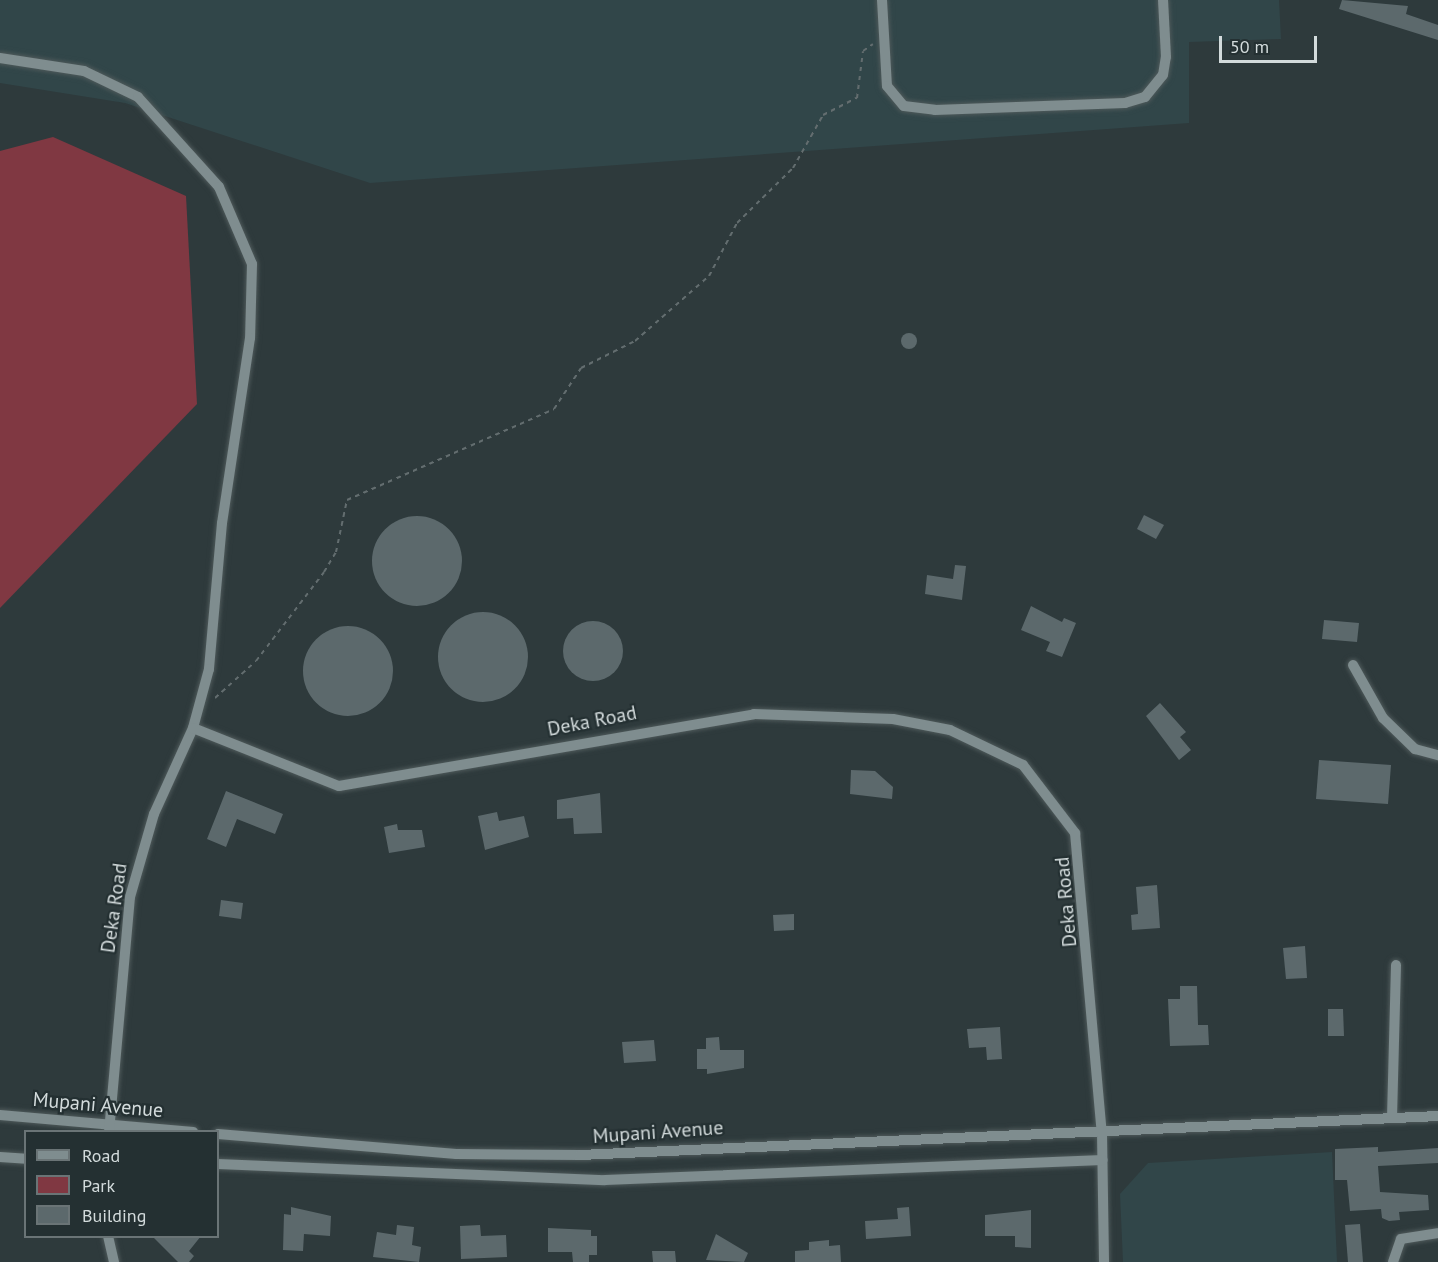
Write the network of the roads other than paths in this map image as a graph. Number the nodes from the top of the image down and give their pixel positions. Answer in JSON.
{"nodes":[{"id":1,"x":882,"y":0,"type":"edge"},
{"id":2,"x":1163,"y":0,"type":"edge"},
{"id":3,"x":0,"y":58,"type":"edge"},
{"id":4,"x":1353,"y":665,"type":"dead end"},
{"id":5,"x":193,"y":728,"type":"junction"},
{"id":6,"x":1438,"y":755,"type":"edge"},
{"id":7,"x":1396,"y":965,"type":"dead end"},
{"id":8,"x":0,"y":1115,"type":"edge"},
{"id":9,"x":1438,"y":1116,"type":"edge"},
{"id":10,"x":1392,"y":1118,"type":"junction"},
{"id":11,"x":109,"y":1128,"type":"edge"},
{"id":12,"x":165,"y":1130,"type":"edge"},
{"id":13,"x":1102,"y":1133,"type":"junction"},
{"id":14,"x":219,"y":1134,"type":"edge"},
{"id":15,"x":0,"y":1157,"type":"edge"},
{"id":16,"x":24,"y":1159,"type":"edge"},
{"id":17,"x":1103,"y":1160,"type":"junction"},
{"id":18,"x":219,"y":1164,"type":"edge"},
{"id":19,"x":1438,"y":1233,"type":"edge"},
{"id":20,"x":108,"y":1238,"type":"edge"},
{"id":21,"x":114,"y":1262,"type":"edge"},
{"id":22,"x":1104,"y":1262,"type":"edge"},
{"id":23,"x":1392,"y":1262,"type":"edge"}],
"edges":[{"from":1,"to":2,"type":"street"},
{"from":3,"to":5,"type":"street"},
{"from":4,"to":6,"type":"street"},
{"from":5,"to":11,"type":"street","name":"Deka Road"},
{"from":5,"to":13,"type":"street","name":"Deka Road"},
{"from":7,"to":10,"type":"street"},
{"from":8,"to":11,"type":"street","name":"Mupani Avenue"},
{"from":9,"to":10,"type":"street","name":"Mupani Avenue"},
{"from":10,"to":13,"type":"street","name":"Mupani Avenue"},
{"from":11,"to":12,"type":"street","name":"Mupani Avenue"},
{"from":13,"to":14,"type":"street","name":"Mupani Avenue"},
{"from":13,"to":17,"type":"street","name":"Deka Road"},
{"from":15,"to":16,"type":"street"},
{"from":17,"to":18,"type":"street"},
{"from":17,"to":22,"type":"street","name":"Deka Road"},
{"from":19,"to":23,"type":"street"},
{"from":20,"to":21,"type":"street"}]}
